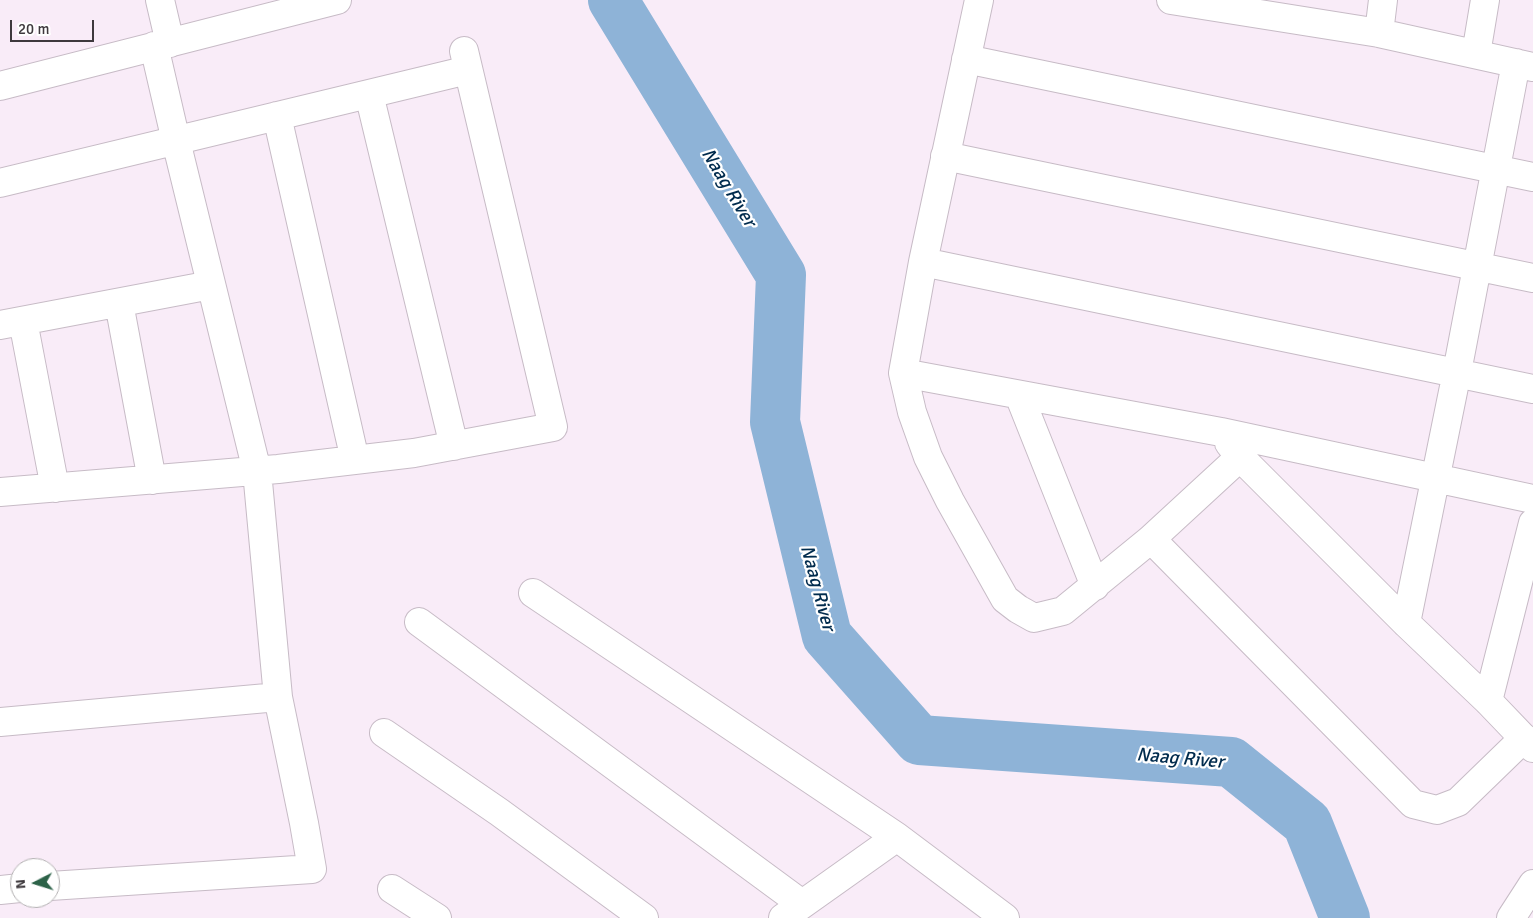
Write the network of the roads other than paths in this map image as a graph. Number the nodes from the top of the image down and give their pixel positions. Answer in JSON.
{"nodes":[{"id":1,"x":160,"y":0,"type":"edge"},
{"id":2,"x":337,"y":0,"type":"edge"},
{"id":3,"x":979,"y":0,"type":"edge"},
{"id":4,"x":1383,"y":0,"type":"edge"},
{"id":5,"x":1485,"y":0,"type":"edge"},
{"id":6,"x":1182,"y":1,"type":"edge"},
{"id":7,"x":1268,"y":7,"type":"edge"},
{"id":8,"x":1379,"y":33,"type":"junction"},
{"id":9,"x":162,"y":44,"type":"junction"},
{"id":10,"x":1476,"y":54,"type":"junction"},
{"id":11,"x":966,"y":60,"type":"junction"},
{"id":12,"x":1524,"y":65,"type":"edge"},
{"id":13,"x":0,"y":86,"type":"edge"},
{"id":14,"x":370,"y":94,"type":"junction"},
{"id":15,"x":277,"y":116,"type":"junction"},
{"id":16,"x":176,"y":141,"type":"junction"},
{"id":17,"x":946,"y":156,"type":"junction"},
{"id":18,"x":1496,"y":168,"type":"junction"},
{"id":19,"x":1533,"y":177,"type":"edge"},
{"id":20,"x":0,"y":183,"type":"edge"},
{"id":21,"x":922,"y":262,"type":"junction"},
{"id":22,"x":1477,"y":266,"type":"junction"},
{"id":23,"x":1533,"y":278,"type":"edge"},
{"id":24,"x":211,"y":285,"type":"junction"},
{"id":25,"x":119,"y":303,"type":"junction"},
{"id":26,"x":11,"y":323,"type":"edge"},
{"id":27,"x":1456,"y":372,"type":"junction"},
{"id":28,"x":903,"y":373,"type":"junction"},
{"id":29,"x":1533,"y":389,"type":"edge"},
{"id":30,"x":1018,"y":394,"type":"junction"},
{"id":31,"x":1220,"y":432,"type":"junction"},
{"id":32,"x":454,"y":446,"type":"junction"},
{"id":33,"x":1240,"y":457,"type":"junction"},
{"id":34,"x":355,"y":460,"type":"junction"},
{"id":35,"x":257,"y":471,"type":"junction"},
{"id":36,"x":1434,"y":478,"type":"junction"},
{"id":37,"x":152,"y":480,"type":"junction"},
{"id":38,"x":54,"y":488,"type":"junction"},
{"id":39,"x":0,"y":492,"type":"edge"},
{"id":40,"x":1533,"y":499,"type":"edge"},
{"id":41,"x":1533,"y":523,"type":"edge"},
{"id":42,"x":1151,"y":539,"type":"junction"},
{"id":43,"x":1096,"y":586,"type":"junction"},
{"id":44,"x":533,"y":593,"type":"dead end"},
{"id":45,"x":419,"y":622,"type":"dead end"},
{"id":46,"x":1406,"y":623,"type":"junction"},
{"id":47,"x":278,"y":697,"type":"junction"},
{"id":48,"x":1488,"y":701,"type":"junction"},
{"id":49,"x":0,"y":722,"type":"edge"},
{"id":50,"x":384,"y":733,"type":"dead end"},
{"id":51,"x":1528,"y":743,"type":"edge"},
{"id":52,"x":897,"y":837,"type":"junction"},
{"id":53,"x":1533,"y":884,"type":"edge"},
{"id":54,"x":60,"y":885,"type":"edge"},
{"id":55,"x":392,"y":889,"type":"dead end"},
{"id":56,"x":792,"y":911,"type":"edge"},
{"id":57,"x":437,"y":918,"type":"edge"},
{"id":58,"x":644,"y":918,"type":"edge"},
{"id":59,"x":1005,"y":918,"type":"edge"},
{"id":60,"x":1511,"y":918,"type":"edge"}],
"edges":[{"from":1,"to":9,"type":"street"},
{"from":2,"to":9,"type":"street"},
{"from":3,"to":11,"type":"street"},
{"from":4,"to":8,"type":"street"},
{"from":5,"to":10,"type":"street"},
{"from":6,"to":7,"type":"street"},
{"from":7,"to":8,"type":"street"},
{"from":8,"to":10,"type":"street"},
{"from":9,"to":13,"type":"street"},
{"from":9,"to":16,"type":"street"},
{"from":10,"to":12,"type":"street"},
{"from":11,"to":17,"type":"street"},
{"from":11,"to":18,"type":"street"},
{"from":12,"to":18,"type":"street"},
{"from":14,"to":15,"type":"street"},
{"from":14,"to":32,"type":"street"},
{"from":14,"to":32,"type":"street"},
{"from":15,"to":16,"type":"street"},
{"from":15,"to":34,"type":"street"},
{"from":16,"to":20,"type":"street"},
{"from":16,"to":24,"type":"street"},
{"from":17,"to":21,"type":"street"},
{"from":17,"to":22,"type":"street"},
{"from":18,"to":19,"type":"street"},
{"from":18,"to":22,"type":"street"},
{"from":21,"to":27,"type":"street"},
{"from":21,"to":28,"type":"street"},
{"from":22,"to":23,"type":"street"},
{"from":22,"to":27,"type":"street"},
{"from":24,"to":25,"type":"street"},
{"from":24,"to":35,"type":"street"},
{"from":25,"to":26,"type":"street"},
{"from":25,"to":37,"type":"street"},
{"from":26,"to":38,"type":"street"},
{"from":27,"to":29,"type":"street"},
{"from":27,"to":36,"type":"street"},
{"from":28,"to":30,"type":"street"},
{"from":28,"to":43,"type":"street"},
{"from":30,"to":31,"type":"street"},
{"from":30,"to":43,"type":"street"},
{"from":31,"to":33,"type":"street"},
{"from":31,"to":36,"type":"street"},
{"from":32,"to":34,"type":"street"},
{"from":33,"to":42,"type":"street"},
{"from":33,"to":46,"type":"street"},
{"from":34,"to":35,"type":"street"},
{"from":35,"to":37,"type":"street"},
{"from":35,"to":47,"type":"street"},
{"from":36,"to":40,"type":"street"},
{"from":36,"to":46,"type":"street"},
{"from":37,"to":38,"type":"street"},
{"from":38,"to":39,"type":"street"},
{"from":41,"to":48,"type":"street"},
{"from":42,"to":43,"type":"street"},
{"from":42,"to":51,"type":"street"},
{"from":44,"to":52,"type":"street"},
{"from":45,"to":56,"type":"street"},
{"from":46,"to":48,"type":"street"},
{"from":47,"to":49,"type":"street"},
{"from":47,"to":54,"type":"street"},
{"from":48,"to":51,"type":"street"},
{"from":50,"to":58,"type":"street"},
{"from":52,"to":56,"type":"street"},
{"from":52,"to":59,"type":"street"},
{"from":53,"to":60,"type":"street"},
{"from":55,"to":57,"type":"street"}]}
